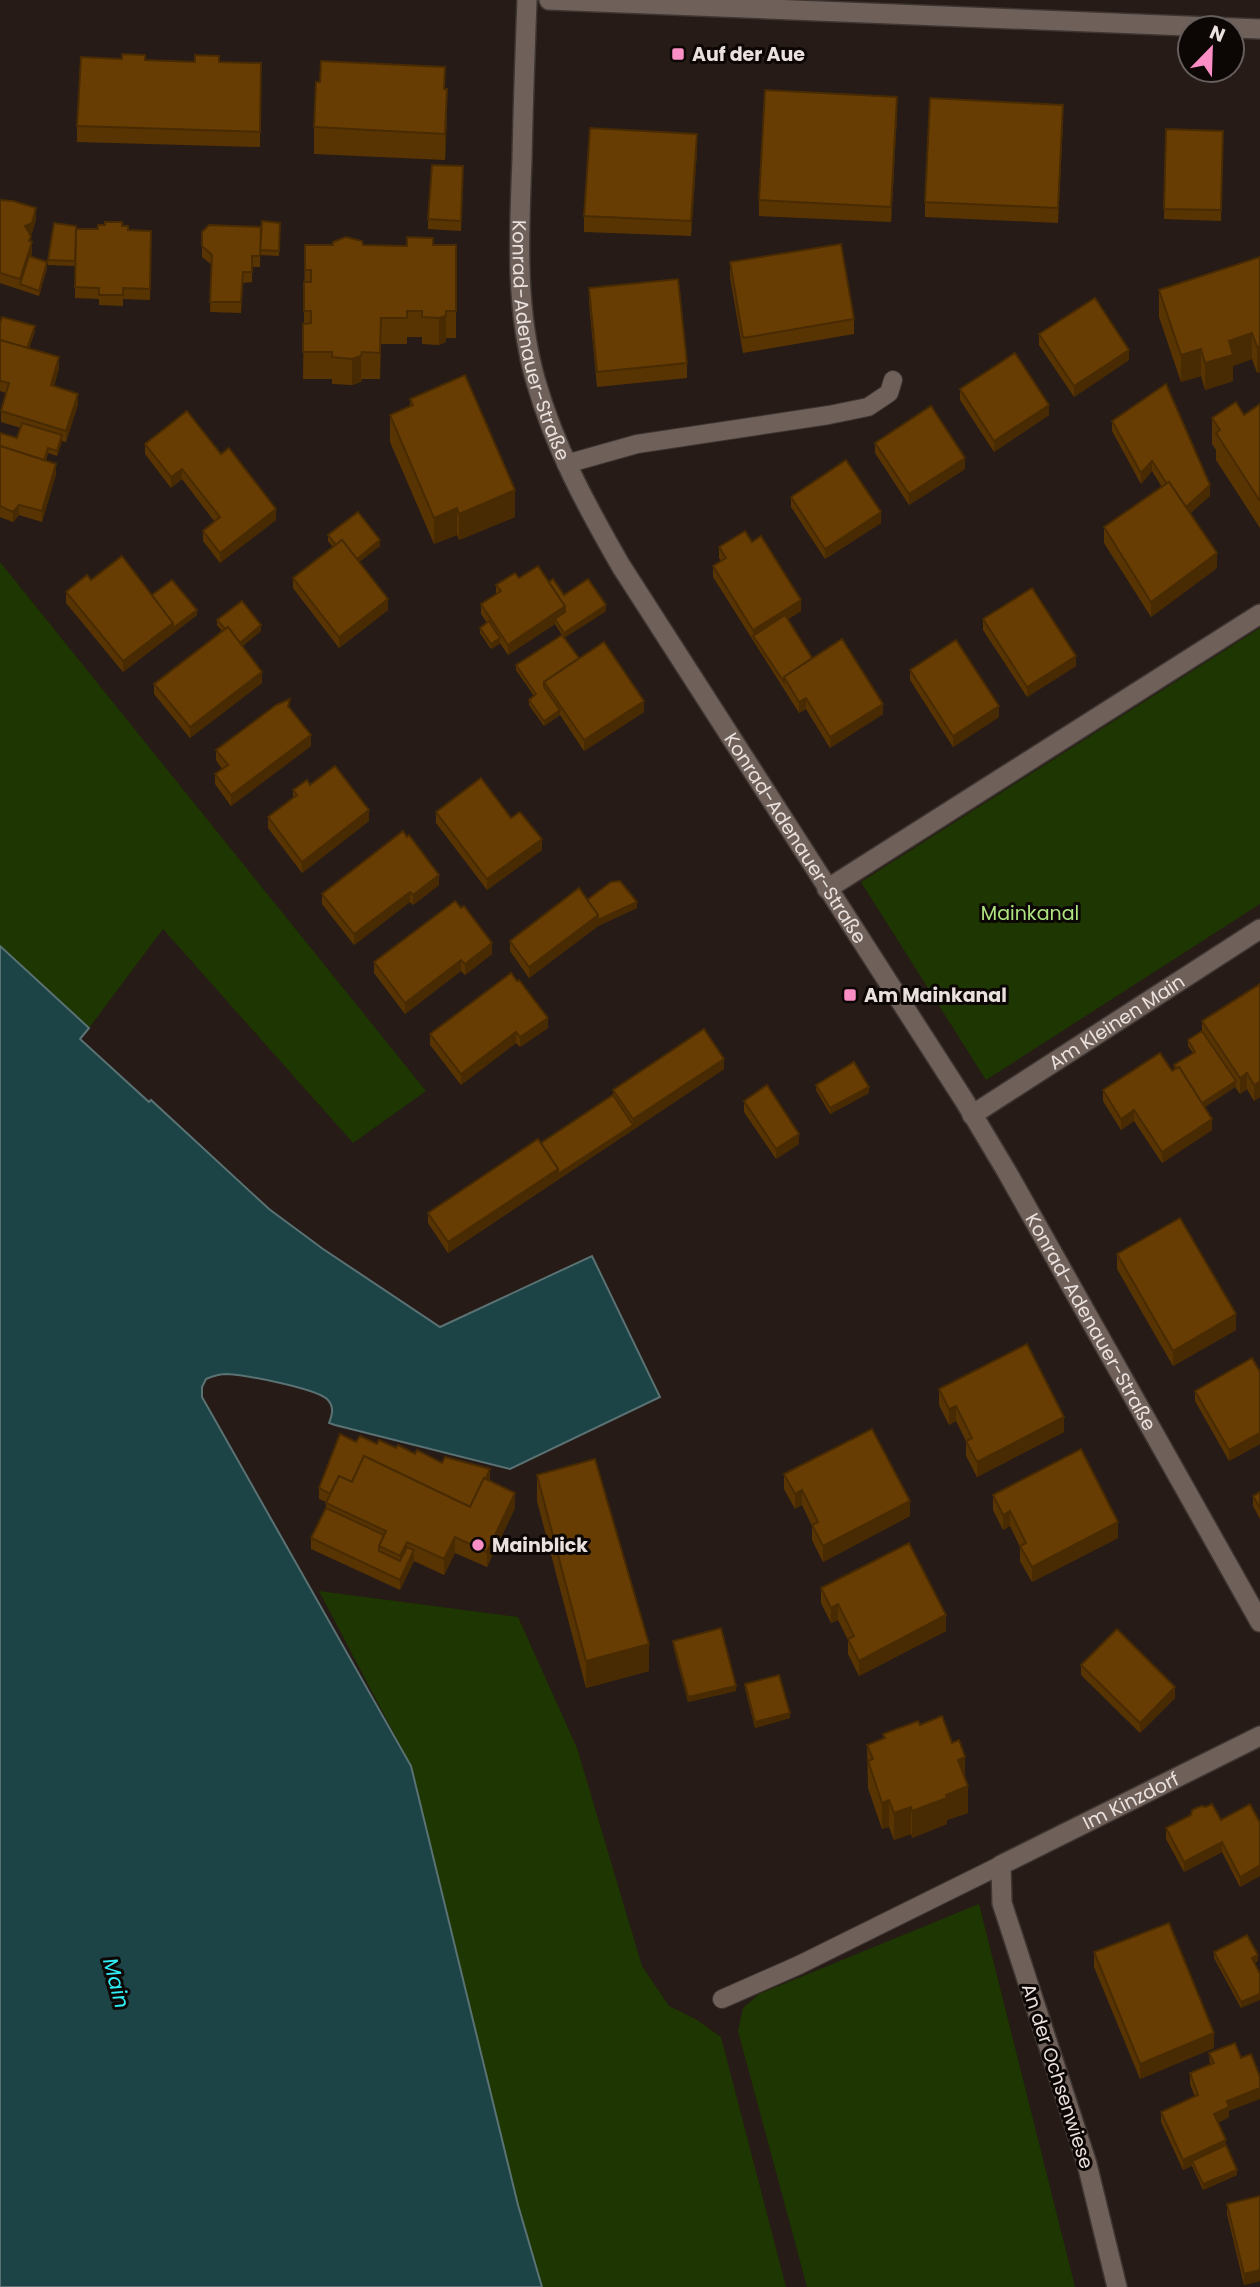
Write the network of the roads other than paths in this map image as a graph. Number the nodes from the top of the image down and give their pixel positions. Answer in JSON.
{"nodes":[{"id":1,"x":527,"y":0,"type":"edge"},
{"id":2,"x":549,"y":0,"type":"edge"},
{"id":3,"x":1260,"y":29,"type":"edge"},
{"id":4,"x":893,"y":380,"type":"dead end"},
{"id":5,"x":566,"y":464,"type":"junction"},
{"id":6,"x":1260,"y":614,"type":"edge"},
{"id":7,"x":827,"y":889,"type":"junction"},
{"id":8,"x":1260,"y":929,"type":"edge"},
{"id":9,"x":972,"y":1115,"type":"junction"},
{"id":10,"x":1260,"y":1622,"type":"edge"},
{"id":11,"x":1260,"y":1736,"type":"edge"},
{"id":12,"x":1001,"y":1865,"type":"junction"},
{"id":13,"x":722,"y":2000,"type":"dead end"},
{"id":14,"x":1116,"y":2287,"type":"edge"}],
"edges":[{"from":1,"to":5,"type":"street","name":"Konrad-Adenauer-Straße"},
{"from":2,"to":3,"type":"street"},
{"from":4,"to":5,"type":"lane"},
{"from":5,"to":7,"type":"street","name":"Konrad-Adenauer-Straße"},
{"from":6,"to":7,"type":"street"},
{"from":7,"to":9,"type":"street","name":"Konrad-Adenauer-Straße"},
{"from":8,"to":9,"type":"street","name":"Am Kleinen Main"},
{"from":9,"to":10,"type":"street","name":"Konrad-Adenauer-Straße"},
{"from":11,"to":12,"type":"street","name":"Im Kinzdorf"},
{"from":12,"to":13,"type":"lane"},
{"from":12,"to":14,"type":"street","name":"An der Ochsenwiese"}]}
